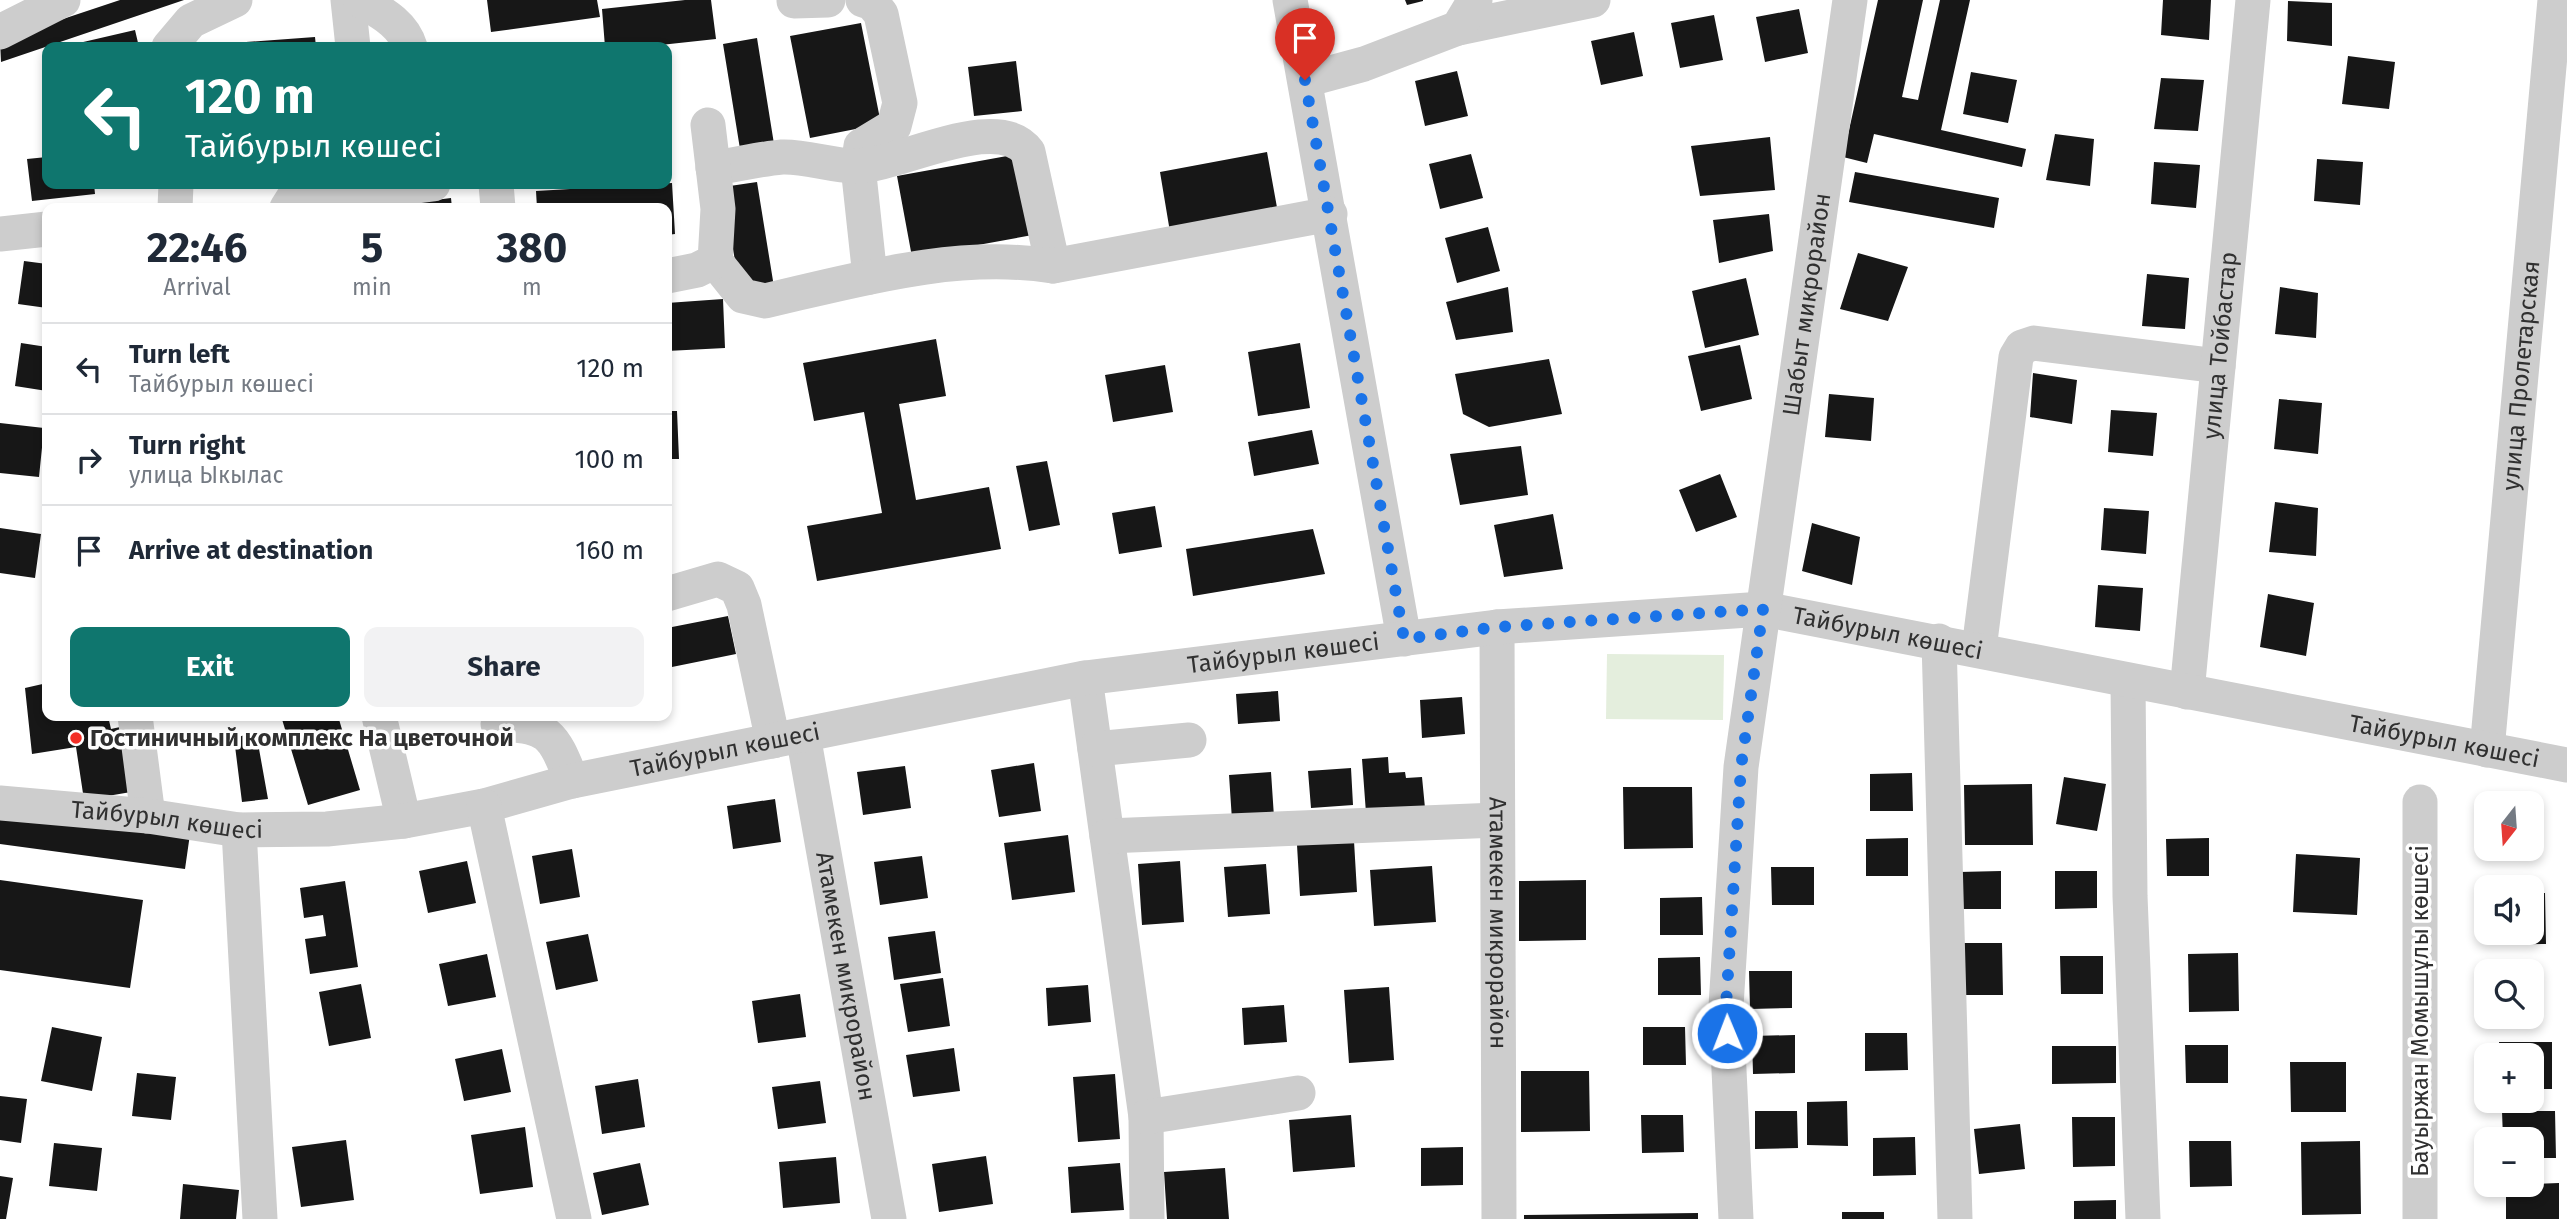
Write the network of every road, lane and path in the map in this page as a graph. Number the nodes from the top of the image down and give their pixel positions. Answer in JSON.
{"nodes":[{"id":1,"x":64,"y":0,"type":"edge"},
{"id":2,"x":235,"y":0,"type":"edge"},
{"id":3,"x":348,"y":0,"type":"edge"},
{"id":4,"x":360,"y":0,"type":"edge"},
{"id":5,"x":828,"y":0,"type":"edge"},
{"id":6,"x":863,"y":0,"type":"edge"},
{"id":7,"x":1290,"y":0,"type":"edge"},
{"id":8,"x":1592,"y":0,"type":"edge"},
{"id":9,"x":1850,"y":0,"type":"edge"},
{"id":10,"x":2253,"y":0,"type":"edge"},
{"id":11,"x":2555,"y":0,"type":"edge"},
{"id":12,"x":794,"y":1,"type":"edge"},
{"id":13,"x":1466,"y":14,"type":"edge"},
{"id":14,"x":0,"y":32,"type":"edge"},
{"id":15,"x":173,"y":42,"type":"edge"},
{"id":16,"x":352,"y":42,"type":"edge"},
{"id":17,"x":409,"y":42,"type":"edge"},
{"id":18,"x":1305,"y":80,"type":"junction"},
{"id":19,"x":708,"y":125,"type":"dead end"},
{"id":20,"x":858,"y":166,"type":"junction"},
{"id":21,"x":713,"y":169,"type":"junction"},
{"id":22,"x":406,"y":189,"type":"edge"},
{"id":23,"x":378,"y":194,"type":"edge"},
{"id":24,"x":290,"y":203,"type":"edge"},
{"id":25,"x":1330,"y":214,"type":"junction"},
{"id":26,"x":42,"y":230,"type":"edge"},
{"id":27,"x":0,"y":234,"type":"edge"},
{"id":28,"x":715,"y":261,"type":"junction"},
{"id":29,"x":1053,"y":265,"type":"junction"},
{"id":30,"x":672,"y":275,"type":"edge"},
{"id":31,"x":870,"y":277,"type":"junction"},
{"id":32,"x":2218,"y":366,"type":"junction"},
{"id":33,"x":672,"y":593,"type":"edge"},
{"id":34,"x":1763,"y":609,"type":"junction"},
{"id":35,"x":1497,"y":627,"type":"junction"},
{"id":36,"x":1404,"y":639,"type":"junction"},
{"id":37,"x":1940,"y":641,"type":"junction"},
{"id":38,"x":1979,"y":649,"type":"junction"},
{"id":39,"x":1085,"y":678,"type":"junction"},
{"id":40,"x":2128,"y":681,"type":"junction"},
{"id":41,"x":2187,"y":692,"type":"junction"},
{"id":42,"x":136,"y":721,"type":"edge"},
{"id":43,"x":380,"y":721,"type":"edge"},
{"id":44,"x":498,"y":724,"type":"dead end"},
{"id":45,"x":788,"y":738,"type":"junction"},
{"id":46,"x":1189,"y":740,"type":"dead end"},
{"id":47,"x":1095,"y":749,"type":"junction"},
{"id":48,"x":2487,"y":750,"type":"junction"},
{"id":49,"x":2567,"y":765,"type":"edge"},
{"id":50,"x":572,"y":781,"type":"junction"},
{"id":51,"x":2420,"y":802,"type":"dead end"},
{"id":52,"x":0,"y":803,"type":"edge"},
{"id":53,"x":484,"y":807,"type":"junction"},
{"id":54,"x":148,"y":816,"type":"junction"},
{"id":55,"x":1497,"y":820,"type":"junction"},
{"id":56,"x":404,"y":821,"type":"junction"},
{"id":57,"x":239,"y":830,"type":"junction"},
{"id":58,"x":1107,"y":836,"type":"junction"},
{"id":59,"x":1298,"y":1093,"type":"dead end"},
{"id":60,"x":1146,"y":1117,"type":"junction"},
{"id":61,"x":260,"y":1219,"type":"edge"},
{"id":62,"x":574,"y":1219,"type":"edge"},
{"id":63,"x":889,"y":1219,"type":"edge"},
{"id":64,"x":1147,"y":1219,"type":"edge"},
{"id":65,"x":1500,"y":1219,"type":"edge"},
{"id":66,"x":1736,"y":1219,"type":"edge"},
{"id":67,"x":1955,"y":1219,"type":"edge"},
{"id":68,"x":2143,"y":1219,"type":"edge"},
{"id":69,"x":2420,"y":1219,"type":"edge"}],
"edges":[{"from":1,"to":14,"type":"street"},
{"from":2,"to":15,"type":"street"},
{"from":3,"to":16,"type":"street"},
{"from":4,"to":17,"type":"street"},
{"from":5,"to":12,"type":"street"},
{"from":6,"to":20,"type":"street"},
{"from":7,"to":18,"type":"street"},
{"from":8,"to":13,"type":"street"},
{"from":9,"to":34,"type":"street","name":"Шабыт микрорайон"},
{"from":10,"to":32,"type":"street","name":"улица Тойбастар"},
{"from":11,"to":48,"type":"street","name":"улица Пролетарская"},
{"from":13,"to":18,"type":"street"},
{"from":18,"to":25,"type":"street"},
{"from":19,"to":21,"type":"street"},
{"from":20,"to":21,"type":"street"},
{"from":20,"to":29,"type":"street"},
{"from":20,"to":31,"type":"street"},
{"from":21,"to":28,"type":"street"},
{"from":22,"to":23,"type":"street"},
{"from":23,"to":24,"type":"street"},
{"from":25,"to":29,"type":"street"},
{"from":25,"to":36,"type":"street"},
{"from":26,"to":27,"type":"street"},
{"from":28,"to":30,"type":"street"},
{"from":28,"to":31,"type":"street"},
{"from":29,"to":31,"type":"street"},
{"from":32,"to":38,"type":"street"},
{"from":32,"to":41,"type":"street","name":"улица Тойбастар"},
{"from":33,"to":45,"type":"street","name":"Атамекен микрорайон"},
{"from":34,"to":35,"type":"street","name":"Тайбурыл көшесі"},
{"from":34,"to":37,"type":"street","name":"Тайбурыл көшесі"},
{"from":34,"to":66,"type":"street","name":"Шабыт микрорайон"},
{"from":35,"to":36,"type":"street","name":"Тайбурыл көшесі"},
{"from":35,"to":55,"type":"street","name":"Атамекен микрорайон"},
{"from":36,"to":39,"type":"street","name":"Тайбурыл көшесі"},
{"from":37,"to":38,"type":"street","name":"Тайбурыл көшесі"},
{"from":37,"to":67,"type":"street"},
{"from":38,"to":40,"type":"street","name":"Тайбурыл көшесі"},
{"from":39,"to":45,"type":"street","name":"Тайбурыл көшесі"},
{"from":39,"to":47,"type":"street"},
{"from":40,"to":41,"type":"street","name":"Тайбурыл көшесі"},
{"from":40,"to":68,"type":"street"},
{"from":41,"to":48,"type":"street","name":"Тайбурыл көшесі"},
{"from":42,"to":54,"type":"street"},
{"from":43,"to":56,"type":"street"},
{"from":44,"to":50,"type":"street"},
{"from":45,"to":50,"type":"street","name":"Тайбурыл көшесі"},
{"from":45,"to":63,"type":"street","name":"Атамекен микрорайон"},
{"from":46,"to":47,"type":"street"},
{"from":47,"to":58,"type":"street"},
{"from":48,"to":49,"type":"street","name":"Тайбурыл көшесі"},
{"from":50,"to":53,"type":"street","name":"Тайбурыл көшесі"},
{"from":51,"to":69,"type":"street","name":"Бауыржан Момышұлы көшесі"},
{"from":52,"to":54,"type":"street","name":"Тайбурыл көшесі"},
{"from":53,"to":56,"type":"street","name":"Тайбурыл көшесі"},
{"from":53,"to":62,"type":"street"},
{"from":54,"to":57,"type":"street","name":"Тайбурыл көшесі"},
{"from":55,"to":58,"type":"street"},
{"from":55,"to":65,"type":"street","name":"Атамекен микрорайон"},
{"from":56,"to":57,"type":"street","name":"Тайбурыл көшесі"},
{"from":57,"to":61,"type":"street"},
{"from":58,"to":60,"type":"street"},
{"from":59,"to":60,"type":"street"},
{"from":60,"to":64,"type":"street"}]}
